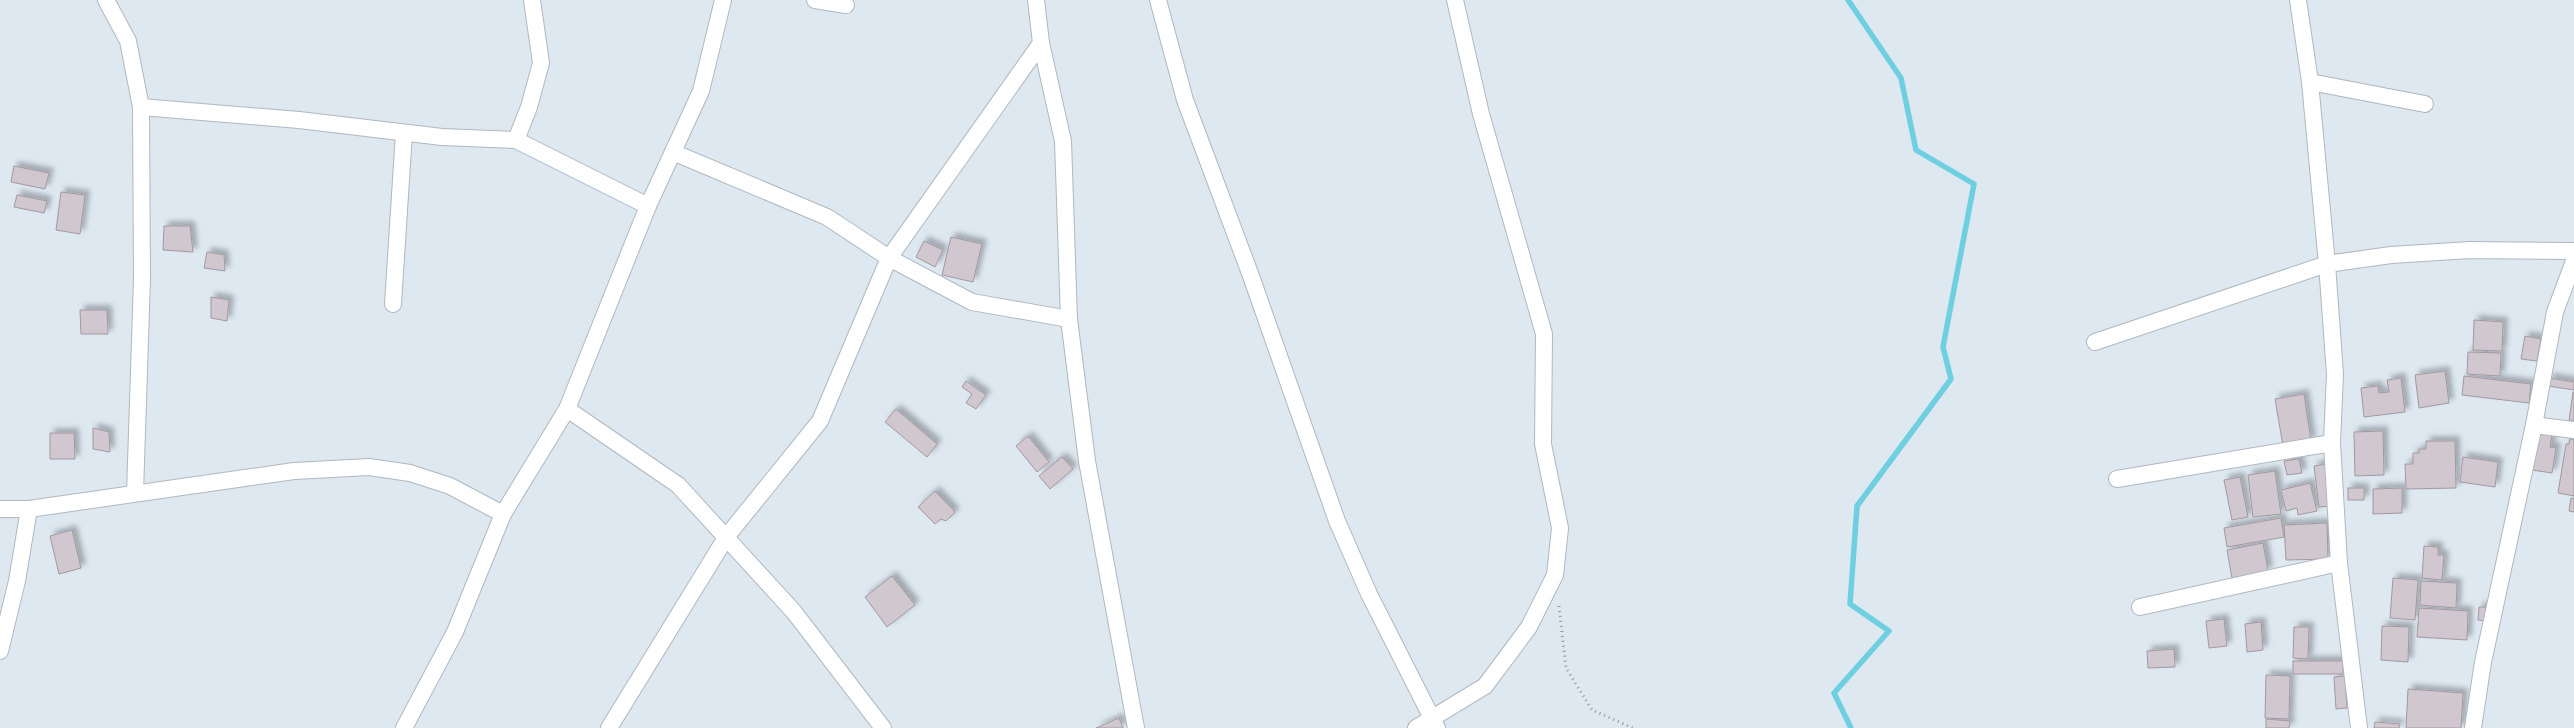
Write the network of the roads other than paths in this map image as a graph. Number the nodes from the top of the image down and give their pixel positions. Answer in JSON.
{"nodes":[{"id":1,"x":106,"y":0,"type":"edge"},
{"id":2,"x":532,"y":0,"type":"edge"},
{"id":3,"x":723,"y":0,"type":"edge"},
{"id":4,"x":815,"y":0,"type":"edge"},
{"id":5,"x":1036,"y":0,"type":"edge"},
{"id":6,"x":1158,"y":0,"type":"edge"},
{"id":7,"x":1455,"y":0,"type":"edge"},
{"id":8,"x":2298,"y":0,"type":"edge"},
{"id":9,"x":846,"y":5,"type":"dead end"},
{"id":10,"x":1040,"y":43,"type":"junction"},
{"id":11,"x":2310,"y":82,"type":"junction"},
{"id":12,"x":2425,"y":104,"type":"dead end"},
{"id":13,"x":141,"y":107,"type":"junction"},
{"id":14,"x":404,"y":133,"type":"junction"},
{"id":15,"x":516,"y":140,"type":"junction"},
{"id":16,"x":675,"y":153,"type":"junction"},
{"id":17,"x":648,"y":206,"type":"junction"},
{"id":18,"x":2574,"y":251,"type":"edge"},
{"id":19,"x":889,"y":258,"type":"junction"},
{"id":20,"x":2574,"y":261,"type":"edge"},
{"id":21,"x":2327,"y":264,"type":"junction"},
{"id":22,"x":393,"y":304,"type":"dead end"},
{"id":23,"x":1069,"y":319,"type":"junction"},
{"id":24,"x":2094,"y":342,"type":"dead end"},
{"id":25,"x":567,"y":409,"type":"junction"},
{"id":26,"x":2534,"y":425,"type":"junction"},
{"id":27,"x":2574,"y":430,"type":"edge"},
{"id":28,"x":2332,"y":442,"type":"junction"},
{"id":29,"x":2116,"y":479,"type":"dead end"},
{"id":30,"x":135,"y":493,"type":"junction"},
{"id":31,"x":0,"y":509,"type":"edge"},
{"id":32,"x":29,"y":509,"type":"junction"},
{"id":33,"x":503,"y":514,"type":"junction"},
{"id":34,"x":727,"y":536,"type":"junction"},
{"id":35,"x":2339,"y":563,"type":"junction"},
{"id":36,"x":2140,"y":607,"type":"dead end"},
{"id":37,"x":0,"y":651,"type":"edge"},
{"id":38,"x":1434,"y":722,"type":"edge"},
{"id":39,"x":404,"y":728,"type":"edge"},
{"id":40,"x":609,"y":728,"type":"edge"},
{"id":41,"x":883,"y":728,"type":"edge"},
{"id":42,"x":1136,"y":728,"type":"edge"},
{"id":43,"x":1416,"y":728,"type":"edge"},
{"id":44,"x":2359,"y":728,"type":"edge"},
{"id":45,"x":2473,"y":728,"type":"edge"}],
"edges":[{"from":1,"to":13,"type":"street"},
{"from":2,"to":15,"type":"street"},
{"from":3,"to":16,"type":"street"},
{"from":4,"to":9,"type":"street"},
{"from":5,"to":10,"type":"street"},
{"from":6,"to":38,"type":"street"},
{"from":7,"to":38,"type":"street"},
{"from":8,"to":11,"type":"street"},
{"from":10,"to":19,"type":"street"},
{"from":10,"to":23,"type":"street"},
{"from":11,"to":12,"type":"street"},
{"from":11,"to":21,"type":"street"},
{"from":13,"to":14,"type":"street"},
{"from":13,"to":30,"type":"street"},
{"from":14,"to":15,"type":"street"},
{"from":14,"to":22,"type":"street"},
{"from":15,"to":17,"type":"street"},
{"from":16,"to":17,"type":"street"},
{"from":16,"to":19,"type":"street"},
{"from":17,"to":25,"type":"street"},
{"from":18,"to":21,"type":"street"},
{"from":19,"to":23,"type":"street"},
{"from":19,"to":34,"type":"street"},
{"from":20,"to":26,"type":"street"},
{"from":21,"to":24,"type":"street"},
{"from":21,"to":28,"type":"street"},
{"from":23,"to":42,"type":"street"},
{"from":25,"to":33,"type":"street"},
{"from":25,"to":34,"type":"street"},
{"from":26,"to":27,"type":"street"},
{"from":26,"to":45,"type":"street"},
{"from":28,"to":29,"type":"street"},
{"from":28,"to":35,"type":"street"},
{"from":30,"to":32,"type":"street"},
{"from":30,"to":33,"type":"street"},
{"from":31,"to":32,"type":"street"},
{"from":32,"to":37,"type":"street"},
{"from":33,"to":39,"type":"street"},
{"from":34,"to":40,"type":"street"},
{"from":34,"to":41,"type":"street"},
{"from":35,"to":36,"type":"street"},
{"from":35,"to":44,"type":"street"},
{"from":38,"to":43,"type":"street"}]}
